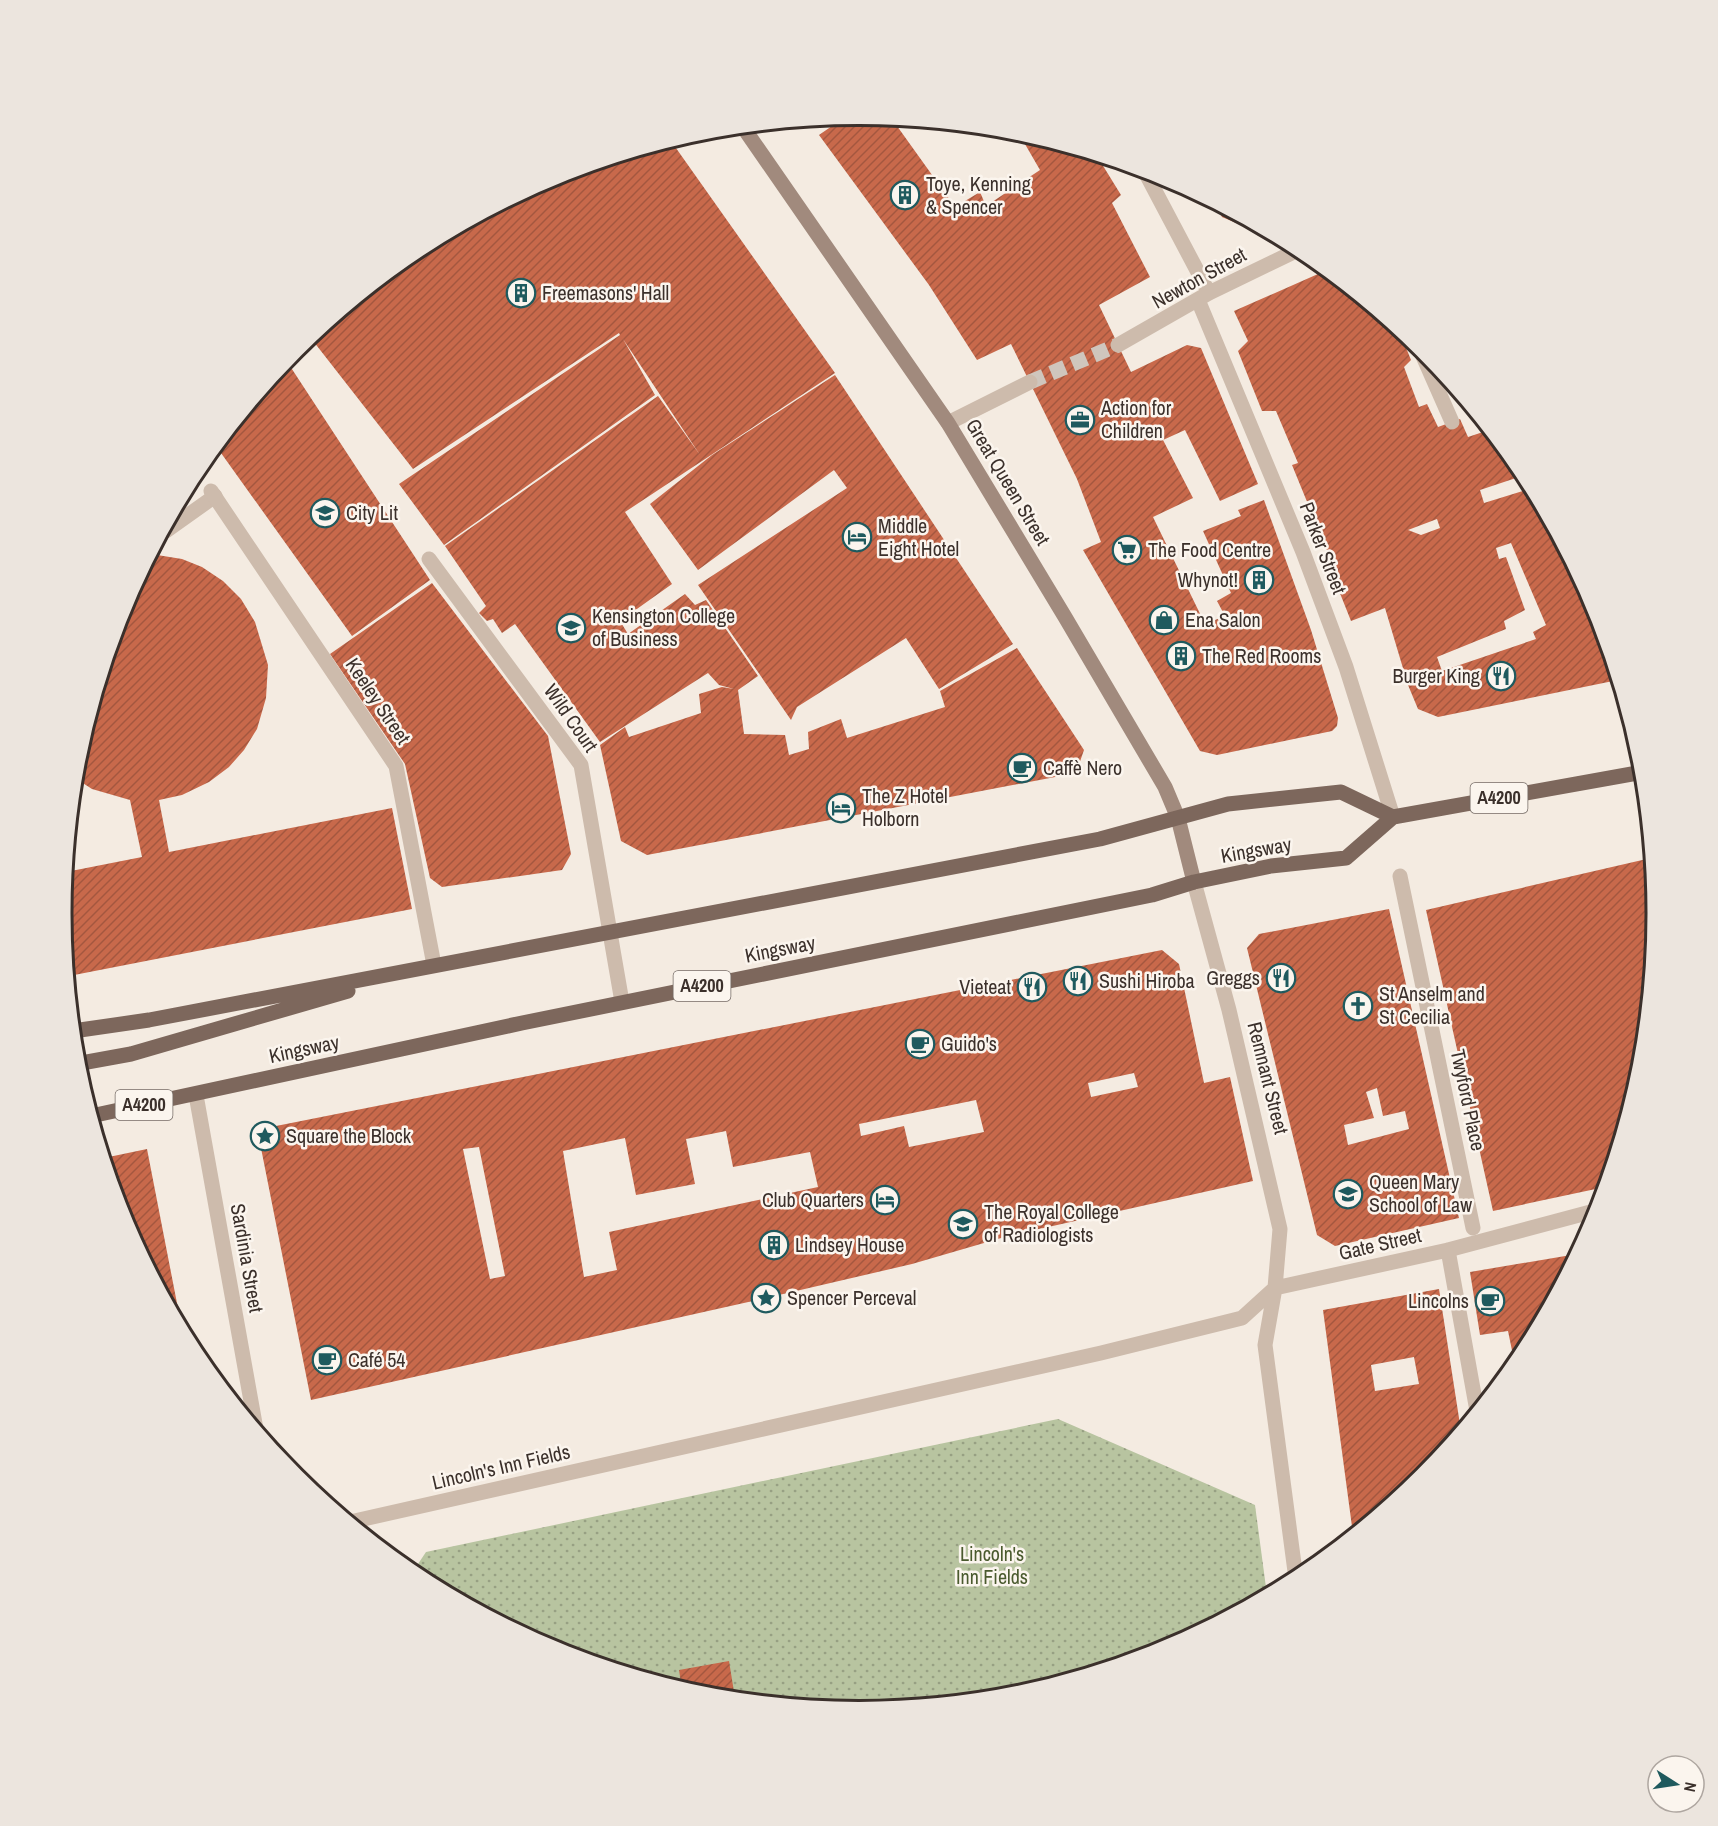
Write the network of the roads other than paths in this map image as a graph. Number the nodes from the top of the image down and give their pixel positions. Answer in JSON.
{"nodes":[{"id":1,"x":748,"y":134,"type":"edge"},
{"id":2,"x":1150,"y":182,"type":"edge"},
{"id":3,"x":1289,"y":254,"type":"edge"},
{"id":4,"x":1203,"y":297,"type":"junction"},
{"id":5,"x":1118,"y":345,"type":"tunnel mouth"},
{"id":6,"x":1430,"y":373,"type":"edge"},
{"id":7,"x":1030,"y":382,"type":"tunnel mouth"},
{"id":8,"x":1452,"y":422,"type":"dead end"},
{"id":9,"x":948,"y":423,"type":"junction"},
{"id":10,"x":174,"y":525,"type":"edge"},
{"id":11,"x":429,"y":559,"type":"dead end"},
{"id":12,"x":1633,"y":774,"type":"edge"},
{"id":13,"x":1392,"y":817,"type":"junction"},
{"id":14,"x":1178,"y":818,"type":"junction"},
{"id":15,"x":1400,"y":876,"type":"dead end"},
{"id":16,"x":1194,"y":882,"type":"junction"},
{"id":17,"x":611,"y":933,"type":"junction"},
{"id":18,"x":434,"y":965,"type":"junction"},
{"id":19,"x":622,"y":1002,"type":"junction"},
{"id":20,"x":81,"y":1030,"type":"edge"},
{"id":21,"x":86,"y":1062,"type":"edge"},
{"id":22,"x":196,"y":1095,"type":"junction"},
{"id":23,"x":98,"y":1115,"type":"edge"},
{"id":24,"x":1586,"y":1213,"type":"edge"},
{"id":25,"x":1473,"y":1228,"type":"dead end"},
{"id":26,"x":1448,"y":1250,"type":"junction"},
{"id":27,"x":1275,"y":1288,"type":"junction"},
{"id":28,"x":1475,"y":1402,"type":"edge"},
{"id":29,"x":254,"y":1415,"type":"edge"},
{"id":30,"x":359,"y":1520,"type":"edge"},
{"id":31,"x":1295,"y":1568,"type":"edge"}],
"edges":[{"from":1,"to":9,"type":"main road","name":"Great Queen Street"},
{"from":2,"to":4,"type":"street","name":"Parker Street"},
{"from":3,"to":4,"type":"street","name":"Newton Street"},
{"from":4,"to":5,"type":"street","name":"Newton Street"},
{"from":4,"to":13,"type":"street","name":"Parker Street"},
{"from":6,"to":8,"type":"street"},
{"from":7,"to":9,"type":"street"},
{"from":9,"to":14,"type":"main road","name":"Great Queen Street"},
{"from":10,"to":18,"type":"street","name":"Keeley Street"},
{"from":11,"to":17,"type":"street","name":"Wild Court"},
{"from":12,"to":13,"type":"main road","number":"A4200"},
{"from":13,"to":14,"type":"main road","name":"Kingsway"},
{"from":13,"to":16,"type":"main road","name":"Kingsway","number":"A4200"},
{"from":14,"to":16,"type":"main road","name":"Great Queen Street"},
{"from":14,"to":17,"type":"main road","name":"Kingsway"},
{"from":15,"to":25,"type":"street","name":"Twyford Place"},
{"from":16,"to":19,"type":"main road","name":"Kingsway","number":"A4200"},
{"from":16,"to":27,"type":"street","name":"Remnant Street"},
{"from":17,"to":18,"type":"main road","name":"Kingsway"},
{"from":17,"to":19,"type":"street","name":"Wild Court"},
{"from":18,"to":20,"type":"main road","name":"Kingsway"},
{"from":18,"to":21,"type":"main road","name":"Kingsway"},
{"from":19,"to":22,"type":"main road","name":"Kingsway","number":"A4200"},
{"from":22,"to":23,"type":"main road","name":"Kingsway","number":"A4200"},
{"from":22,"to":29,"type":"street","name":"Sardinia Street"},
{"from":24,"to":26,"type":"street","name":"Gate Street"},
{"from":26,"to":27,"type":"street","name":"Gate Street"},
{"from":26,"to":28,"type":"street"},
{"from":27,"to":30,"type":"street","name":"Lincoln's Inn Fields"},
{"from":27,"to":31,"type":"street"}]}
